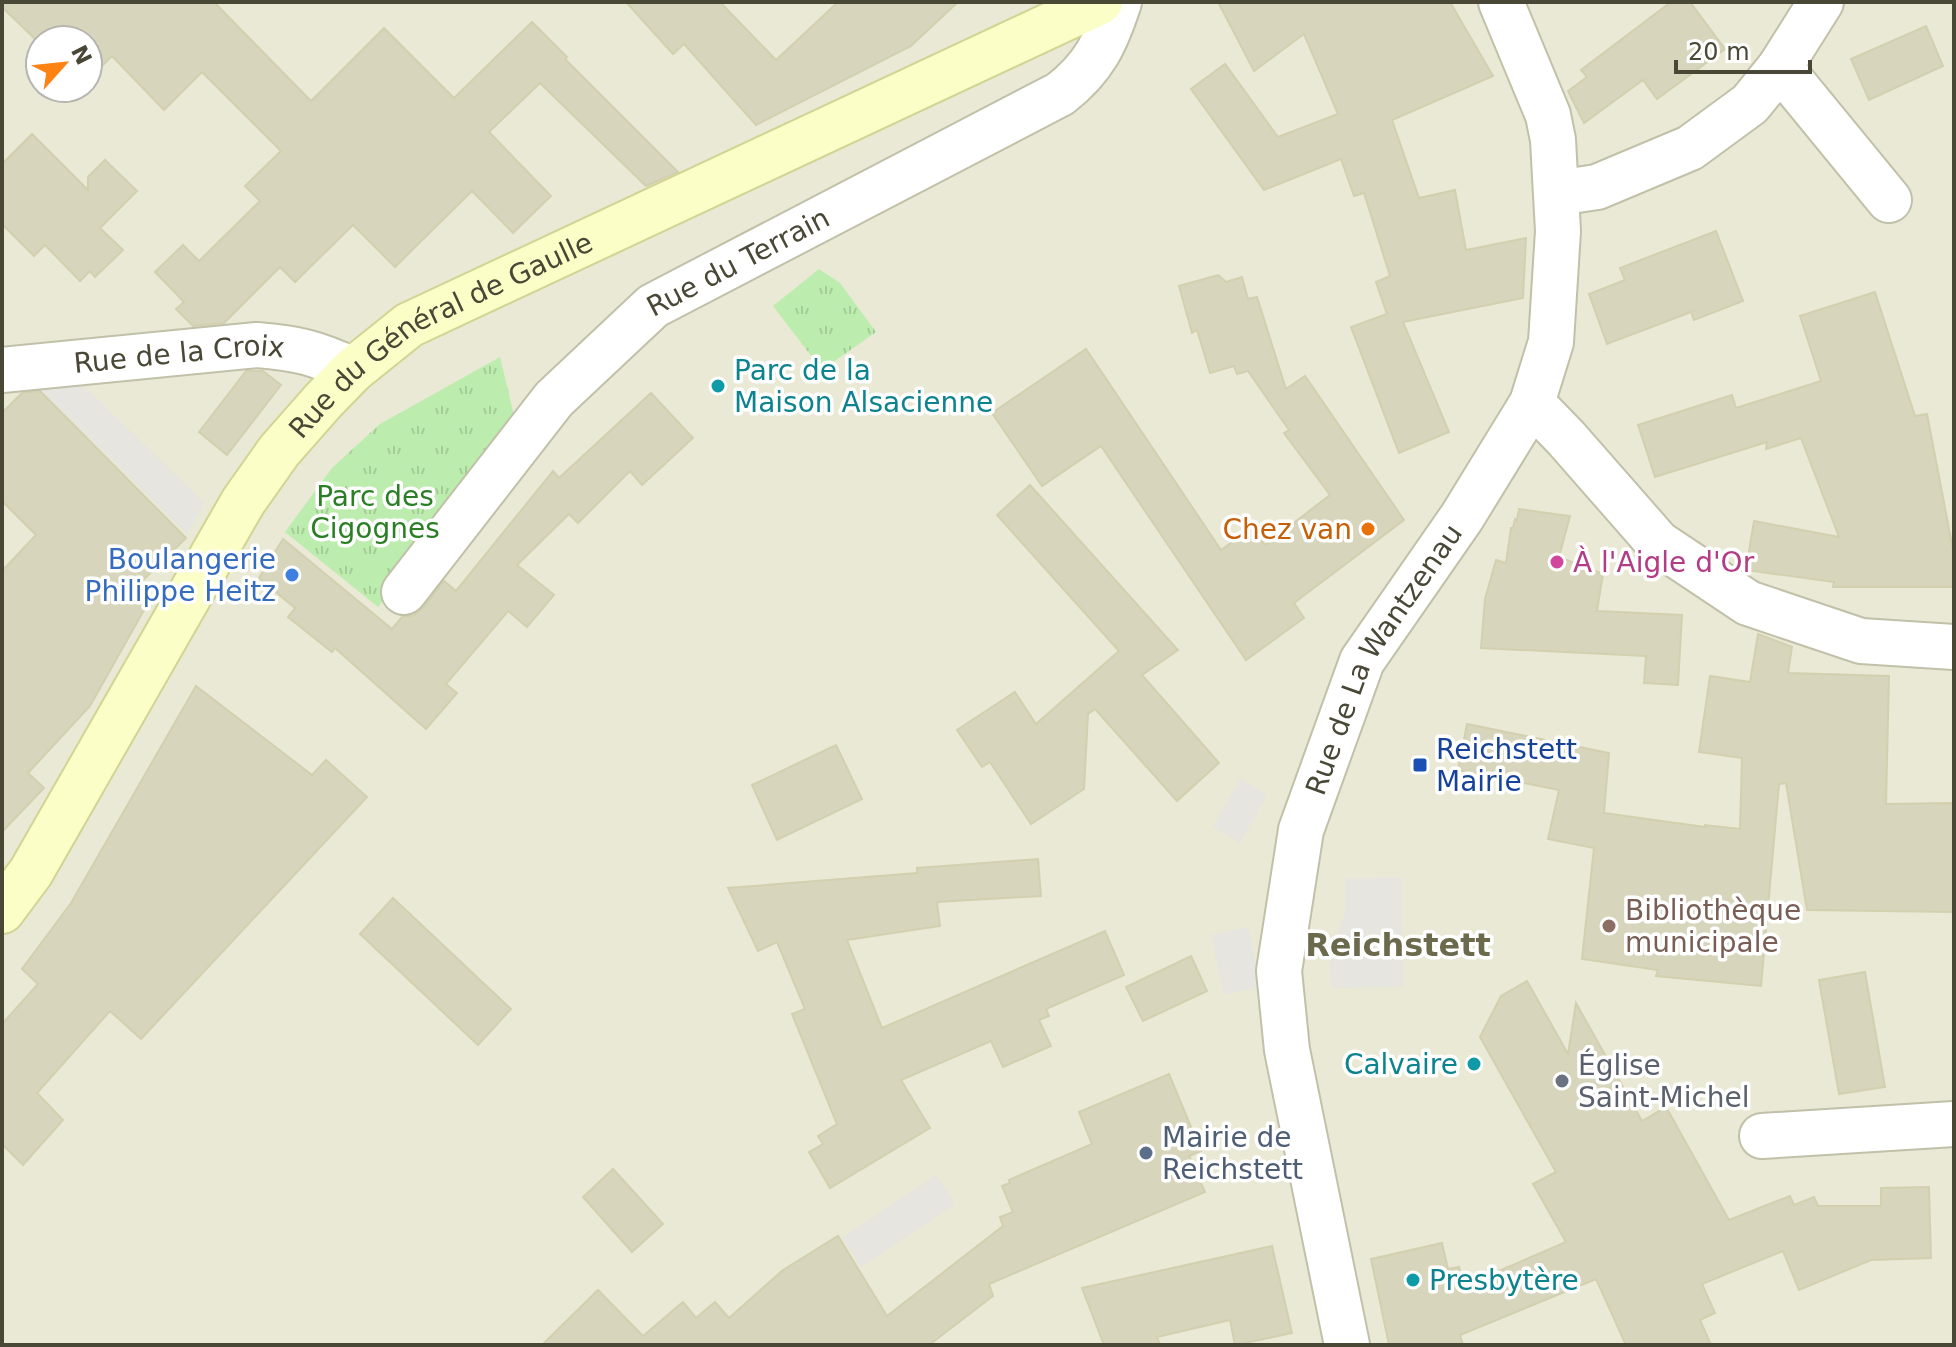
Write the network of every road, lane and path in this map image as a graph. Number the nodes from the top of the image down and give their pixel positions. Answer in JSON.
{"nodes":[{"id":1,"x":1100,"y":2,"type":"edge"},
{"id":2,"x":1119,"y":2,"type":"edge"},
{"id":3,"x":1501,"y":2,"type":"edge"},
{"id":4,"x":1821,"y":2,"type":"edge"},
{"id":5,"x":1780,"y":67,"type":"junction"},
{"id":6,"x":1557,"y":193,"type":"junction"},
{"id":7,"x":1889,"y":200,"type":"dead end"},
{"id":8,"x":336,"y":362,"type":"junction"},
{"id":9,"x":2,"y":370,"type":"edge"},
{"id":10,"x":1532,"y":403,"type":"junction"},
{"id":11,"x":404,"y":592,"type":"dead end"},
{"id":12,"x":1954,"y":647,"type":"edge"},
{"id":13,"x":2,"y":911,"type":"edge"},
{"id":14,"x":1954,"y":1124,"type":"edge"},
{"id":15,"x":1762,"y":1136,"type":"dead end"},
{"id":16,"x":1347,"y":1345,"type":"edge"}],
"edges":[{"from":1,"to":8,"type":"main road","name":"Rue du Général de Gaulle"},
{"from":2,"to":11,"type":"street","name":"Rue du Terrain"},
{"from":3,"to":6,"type":"street","name":"Rue de La Wantzenau"},
{"from":4,"to":5,"type":"street"},
{"from":5,"to":6,"type":"street"},
{"from":5,"to":7,"type":"street"},
{"from":6,"to":10,"type":"street","name":"Rue de La Wantzenau"},
{"from":8,"to":9,"type":"street","name":"Rue de la Croix"},
{"from":8,"to":13,"type":"main road","name":"Rue du Général de Gaulle"},
{"from":10,"to":12,"type":"street"},
{"from":10,"to":16,"type":"street","name":"Rue de La Wantzenau"},
{"from":14,"to":15,"type":"street"}]}
